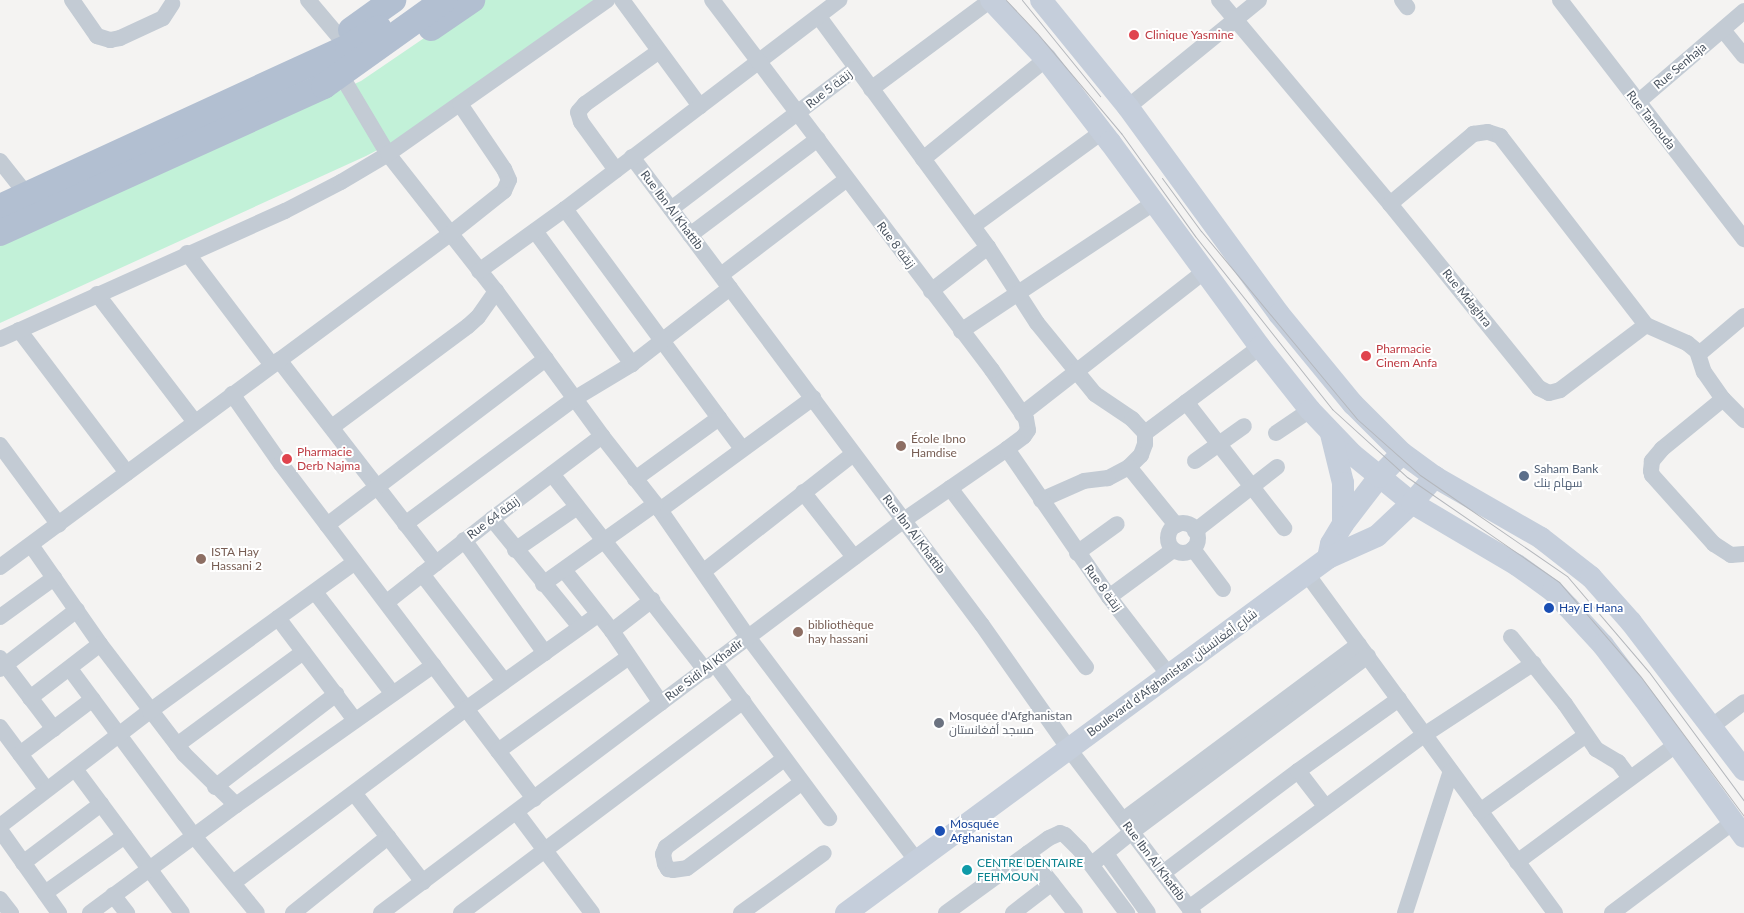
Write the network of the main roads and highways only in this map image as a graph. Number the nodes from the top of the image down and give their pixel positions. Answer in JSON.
{"nodes":[{"id":1,"x":393,"y":0,"type":"edge"},
{"id":2,"x":421,"y":0,"type":"edge"},
{"id":3,"x":444,"y":0,"type":"edge"},
{"id":4,"x":472,"y":0,"type":"edge"},
{"id":5,"x":991,"y":0,"type":"edge"},
{"id":6,"x":1041,"y":0,"type":"edge"},
{"id":7,"x":321,"y":58,"type":"junction"},
{"id":8,"x":336,"y":81,"type":"junction"},
{"id":9,"x":0,"y":207,"type":"edge"},
{"id":10,"x":0,"y":233,"type":"edge"},
{"id":11,"x":1331,"y":433,"type":"junction"},
{"id":12,"x":1402,"y":453,"type":"junction"},
{"id":13,"x":1380,"y":477,"type":"junction"},
{"id":14,"x":1435,"y":478,"type":"junction"},
{"id":15,"x":1412,"y":503,"type":"junction"},
{"id":16,"x":1343,"y":524,"type":"junction"},
{"id":17,"x":1328,"y":558,"type":"junction"},
{"id":18,"x":1744,"y":770,"type":"edge"},
{"id":19,"x":1738,"y":830,"type":"edge"},
{"id":20,"x":846,"y":913,"type":"edge"}],
"edges":[{"from":1,"to":7,"type":"main road"},
{"from":2,"to":7,"type":"main road"},
{"from":3,"to":8,"type":"main road"},
{"from":4,"to":8,"type":"main road"},
{"from":5,"to":11,"type":"main road"},
{"from":6,"to":12,"type":"main road"},
{"from":7,"to":9,"type":"main road"},
{"from":8,"to":10,"type":"main road"},
{"from":11,"to":13,"type":"main road"},
{"from":11,"to":16,"type":"main road"},
{"from":12,"to":13,"type":"main road"},
{"from":12,"to":14,"type":"main road"},
{"from":13,"to":15,"type":"main road"},
{"from":13,"to":16,"type":"main road"},
{"from":14,"to":15,"type":"main road","name":"Boulevard d'Afghanistan شارع أفغانستان"},
{"from":14,"to":18,"type":"main road"},
{"from":15,"to":17,"type":"main road","name":"Boulevard d'Afghanistan شارع أفغانستان"},
{"from":15,"to":19,"type":"main road"},
{"from":16,"to":17,"type":"main road"},
{"from":17,"to":20,"type":"main road","name":"Boulevard d'Afghanistan شارع أفغانستان"}]}
